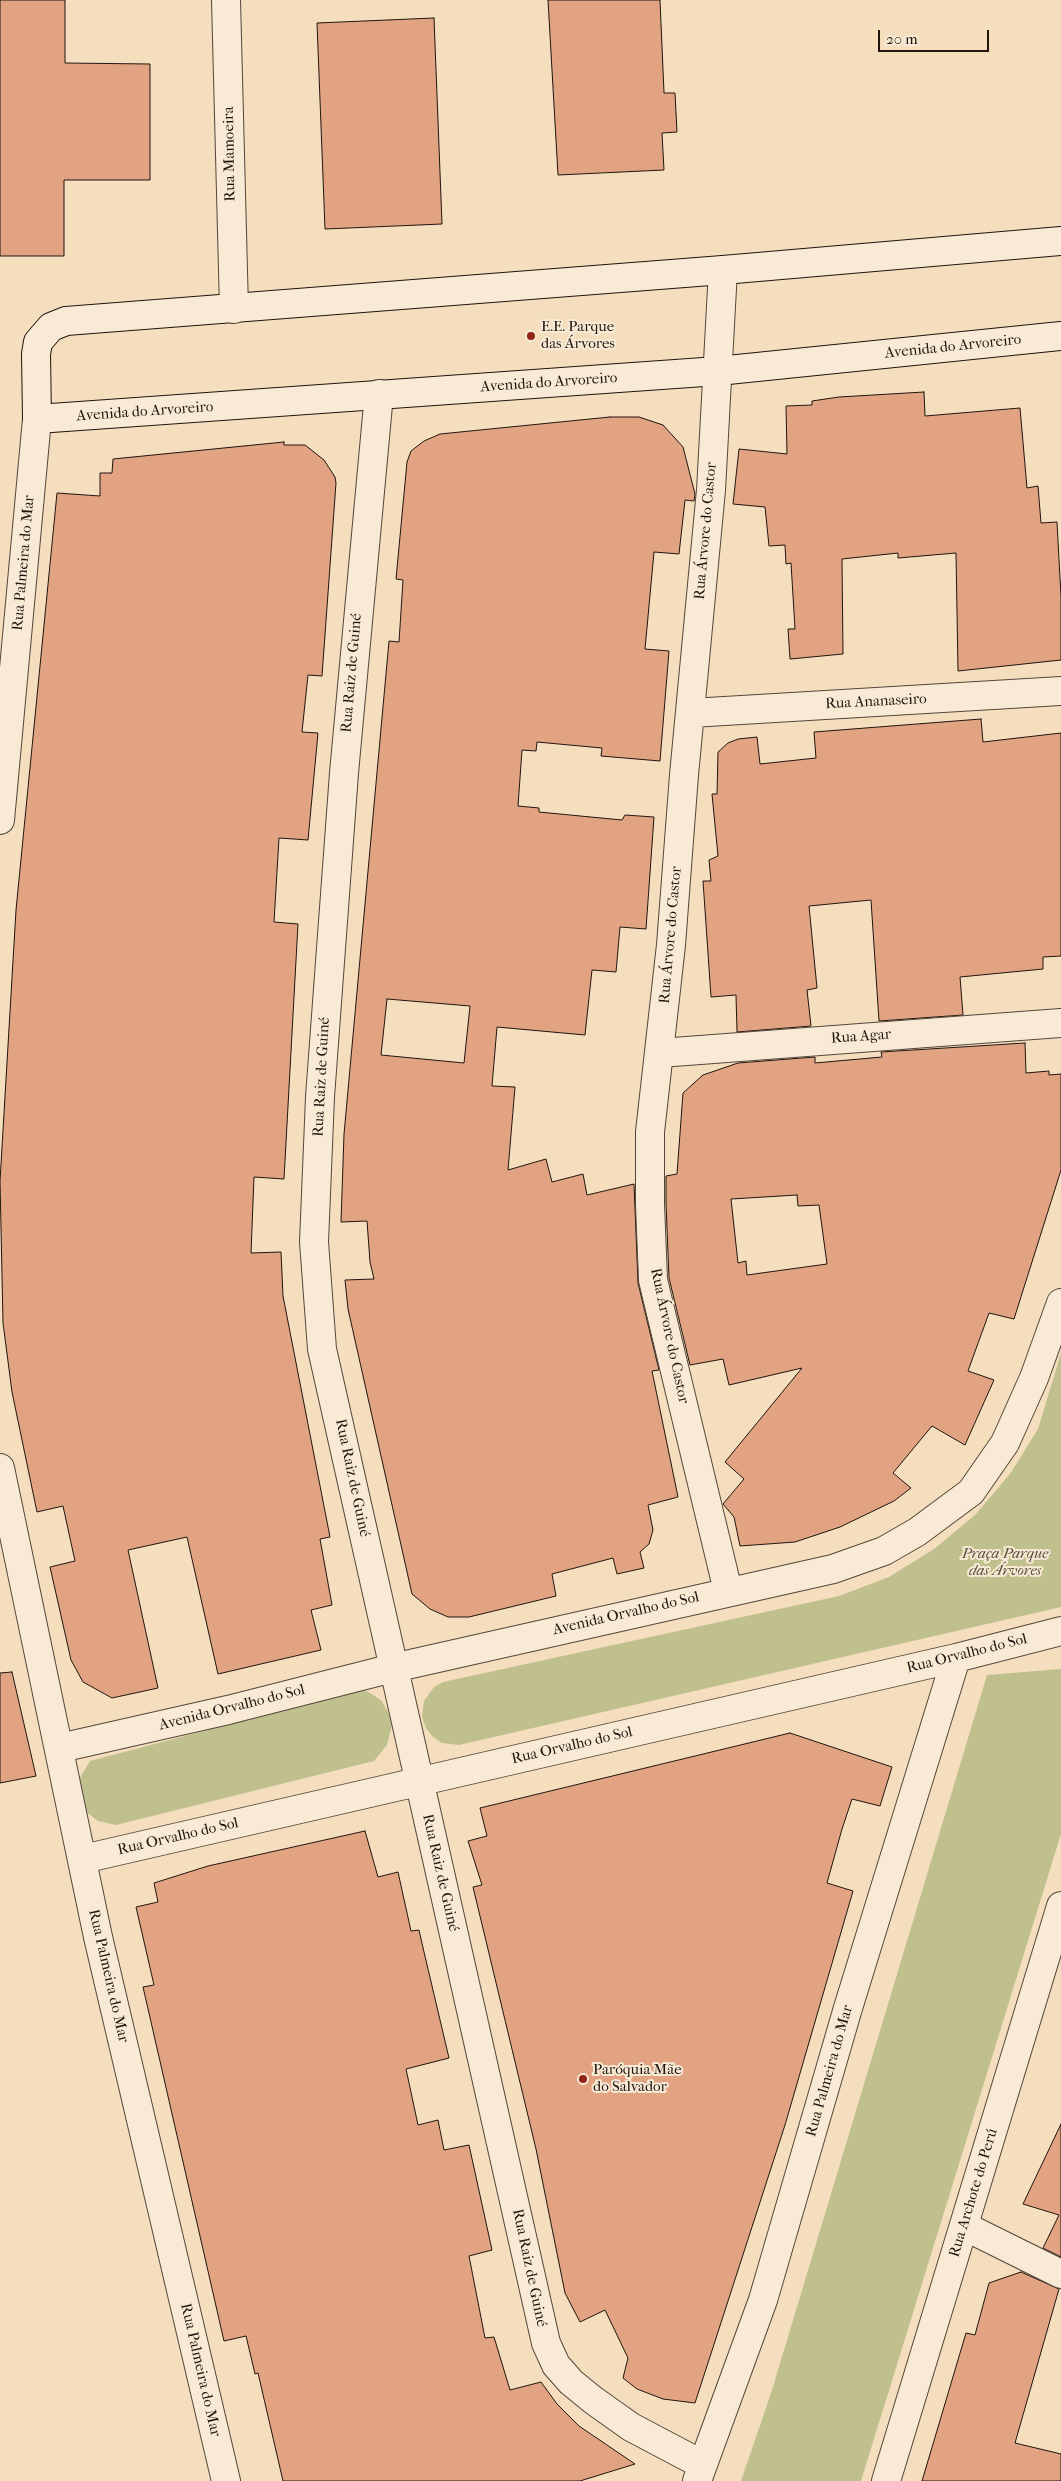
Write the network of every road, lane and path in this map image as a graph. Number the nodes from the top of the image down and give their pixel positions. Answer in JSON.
{"nodes":[{"id":1,"x":226,"y":0,"type":"edge"},
{"id":2,"x":1061,"y":241,"type":"edge"},
{"id":3,"x":723,"y":270,"type":"junction"},
{"id":4,"x":234,"y":309,"type":"junction"},
{"id":5,"x":1061,"y":336,"type":"edge"},
{"id":6,"x":718,"y":371,"type":"junction"},
{"id":7,"x":378,"y":394,"type":"junction"},
{"id":8,"x":37,"y":420,"type":"junction"},
{"id":9,"x":1061,"y":691,"type":"edge"},
{"id":10,"x":691,"y":713,"type":"junction"},
{"id":11,"x":0,"y":820,"type":"edge"},
{"id":12,"x":1061,"y":1022,"type":"edge"},
{"id":13,"x":660,"y":1053,"type":"junction"},
{"id":14,"x":1061,"y":1303,"type":"edge"},
{"id":15,"x":0,"y":1468,"type":"edge"},
{"id":16,"x":728,"y":1591,"type":"junction"},
{"id":17,"x":1061,"y":1631,"type":"edge"},
{"id":18,"x":956,"y":1658,"type":"junction"},
{"id":19,"x":393,"y":1668,"type":"junction"},
{"id":20,"x":60,"y":1748,"type":"junction"},
{"id":21,"x":419,"y":1781,"type":"junction"},
{"id":22,"x":84,"y":1859,"type":"junction"},
{"id":23,"x":1060,"y":1910,"type":"edge"},
{"id":24,"x":964,"y":2226,"type":"junction"},
{"id":25,"x":1061,"y":2274,"type":"edge"},
{"id":26,"x":700,"y":2473,"type":"edge"},
{"id":27,"x":226,"y":2481,"type":"edge"},
{"id":28,"x":886,"y":2481,"type":"edge"}],
"edges":[{"from":1,"to":4,"type":"street","name":"Rua Mamoeira"},
{"from":2,"to":3,"type":"street"},
{"from":3,"to":4,"type":"street"},
{"from":3,"to":6,"type":"street","name":"Rua Árvore do Castor"},
{"from":4,"to":8,"type":"street","name":"Rua Palmeira do Mar"},
{"from":5,"to":6,"type":"street","name":"Avenida do Arvoreiro"},
{"from":6,"to":7,"type":"street","name":"Avenida do Arvoreiro"},
{"from":6,"to":10,"type":"street","name":"Rua Árvore do Castor"},
{"from":7,"to":8,"type":"street","name":"Avenida do Arvoreiro"},
{"from":7,"to":19,"type":"street","name":"Rua Raiz de Guiné"},
{"from":8,"to":11,"type":"street","name":"Rua Palmeira do Mar"},
{"from":9,"to":10,"type":"street","name":"Rua Ananaseiro"},
{"from":10,"to":13,"type":"street","name":"Rua Árvore do Castor"},
{"from":12,"to":13,"type":"street","name":"Rua Agar"},
{"from":13,"to":16,"type":"street","name":"Rua Árvore do Castor"},
{"from":14,"to":16,"type":"street","name":"Avenida Orvalho do Sol"},
{"from":15,"to":20,"type":"street","name":"Rua Palmeira do Mar"},
{"from":16,"to":19,"type":"street","name":"Avenida Orvalho do Sol"},
{"from":17,"to":18,"type":"street","name":"Rua Orvalho do Sol"},
{"from":18,"to":21,"type":"street","name":"Rua Orvalho do Sol"},
{"from":18,"to":26,"type":"street","name":"Rua Palmeira do Mar"},
{"from":19,"to":20,"type":"street","name":"Avenida Orvalho do Sol"},
{"from":19,"to":21,"type":"street","name":"Rua Raiz de Guiné"},
{"from":20,"to":22,"type":"street","name":"Rua Palmeira do Mar"},
{"from":21,"to":22,"type":"street","name":"Rua Orvalho do Sol"},
{"from":21,"to":26,"type":"street","name":"Rua Raiz de Guiné"},
{"from":22,"to":27,"type":"street","name":"Rua Palmeira do Mar"},
{"from":23,"to":24,"type":"street","name":"Rua Archote do Perú"},
{"from":24,"to":25,"type":"street"},
{"from":24,"to":28,"type":"street","name":"Rua Archote do Perú"}]}
